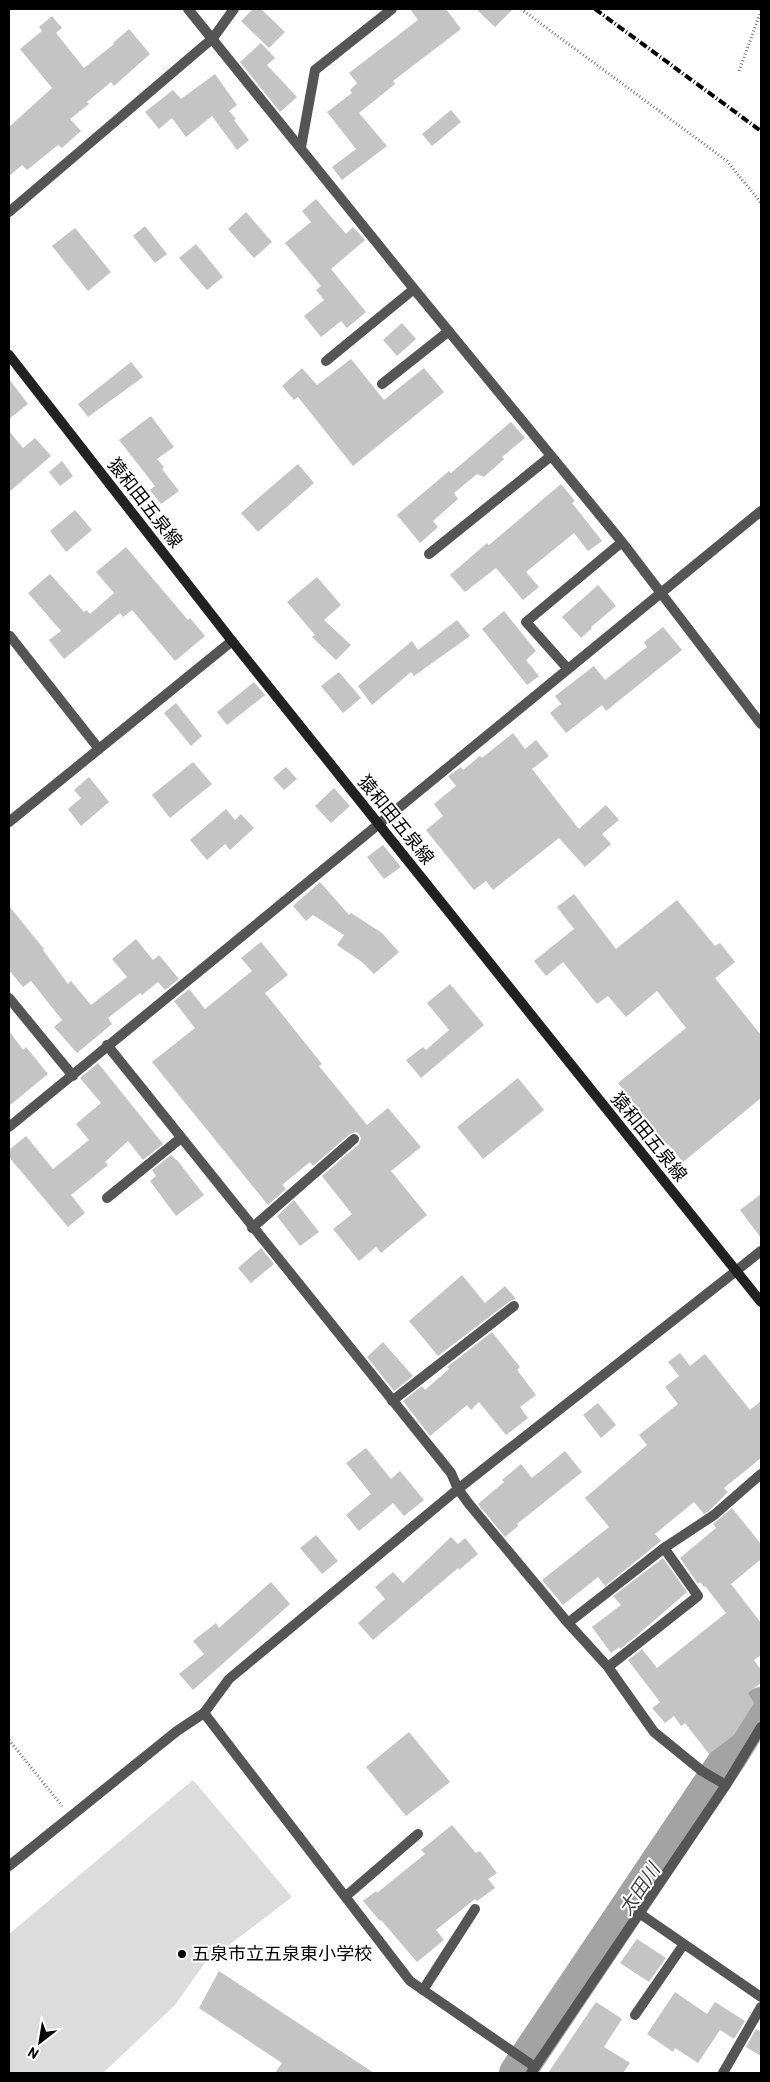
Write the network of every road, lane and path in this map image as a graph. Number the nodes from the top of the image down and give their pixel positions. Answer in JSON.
{"nodes":[{"id":1,"x":188,"y":9,"type":"edge"},
{"id":2,"x":234,"y":9,"type":"edge"},
{"id":3,"x":392,"y":9,"type":"edge"},
{"id":4,"x":521,"y":9,"type":"edge"},
{"id":5,"x":761,"y":11,"type":"edge"},
{"id":6,"x":213,"y":38,"type":"junction"},
{"id":7,"x":739,"y":71,"type":"dead end"},
{"id":8,"x":301,"y":147,"type":"junction"},
{"id":9,"x":761,"y":203,"type":"edge"},
{"id":10,"x":9,"y":212,"type":"edge"},
{"id":11,"x":414,"y":289,"type":"junction"},
{"id":12,"x":450,"y":331,"type":"junction"},
{"id":13,"x":9,"y":355,"type":"edge"},
{"id":14,"x":326,"y":361,"type":"dead end"},
{"id":15,"x":382,"y":384,"type":"dead end"},
{"id":16,"x":551,"y":456,"type":"junction"},
{"id":17,"x":761,"y":511,"type":"edge"},
{"id":18,"x":622,"y":542,"type":"junction"},
{"id":19,"x":429,"y":554,"type":"dead end"},
{"id":20,"x":662,"y":591,"type":"junction"},
{"id":21,"x":10,"y":636,"type":"edge"},
{"id":22,"x":232,"y":641,"type":"junction"},
{"id":23,"x":568,"y":669,"type":"junction"},
{"id":24,"x":761,"y":724,"type":"edge"},
{"id":25,"x":100,"y":749,"type":"junction"},
{"id":26,"x":9,"y":822,"type":"edge"},
{"id":27,"x":378,"y":823,"type":"junction"},
{"id":28,"x":9,"y":998,"type":"edge"},
{"id":29,"x":107,"y":1045,"type":"junction"},
{"id":30,"x":73,"y":1076,"type":"junction"},
{"id":31,"x":9,"y":1127,"type":"edge"},
{"id":32,"x":181,"y":1138,"type":"junction"},
{"id":33,"x":354,"y":1139,"type":"dead end"},
{"id":34,"x":107,"y":1198,"type":"dead end"},
{"id":35,"x":252,"y":1228,"type":"junction"},
{"id":36,"x":761,"y":1251,"type":"edge"},
{"id":37,"x":736,"y":1271,"type":"junction"},
{"id":38,"x":761,"y":1302,"type":"edge"},
{"id":39,"x":514,"y":1306,"type":"dead end"},
{"id":40,"x":392,"y":1401,"type":"junction"},
{"id":41,"x":761,"y":1474,"type":"edge"},
{"id":42,"x":458,"y":1489,"type":"junction"},
{"id":43,"x":664,"y":1548,"type":"junction"},
{"id":44,"x":568,"y":1623,"type":"junction"},
{"id":45,"x":608,"y":1667,"type":"junction"},
{"id":46,"x":204,"y":1713,"type":"junction"},
{"id":47,"x":761,"y":1727,"type":"edge"},
{"id":48,"x":9,"y":1740,"type":"edge"},
{"id":49,"x":726,"y":1785,"type":"junction"},
{"id":50,"x":70,"y":1816,"type":"junction"},
{"id":51,"x":418,"y":1834,"type":"dead end"},
{"id":52,"x":9,"y":1866,"type":"edge"},
{"id":53,"x":346,"y":1896,"type":"junction"},
{"id":54,"x":475,"y":1909,"type":"dead end"},
{"id":55,"x":639,"y":1913,"type":"junction"},
{"id":56,"x":684,"y":1944,"type":"junction"},
{"id":57,"x":423,"y":1990,"type":"junction"},
{"id":58,"x":761,"y":1997,"type":"edge"},
{"id":59,"x":761,"y":2007,"type":"edge"},
{"id":60,"x":635,"y":2015,"type":"dead end"},
{"id":61,"x":532,"y":2069,"type":"edge"},
{"id":62,"x":723,"y":2073,"type":"edge"}],
"edges":[{"from":1,"to":6,"type":"street"},
{"from":2,"to":6,"type":"street"},
{"from":3,"to":8,"type":"street"},
{"from":4,"to":9,"type":"path"},
{"from":5,"to":7,"type":"path"},
{"from":6,"to":8,"type":"street"},
{"from":6,"to":10,"type":"street"},
{"from":8,"to":11,"type":"street"},
{"from":11,"to":12,"type":"street"},
{"from":11,"to":14,"type":"street"},
{"from":12,"to":15,"type":"street"},
{"from":12,"to":16,"type":"street"},
{"from":13,"to":22,"type":"main road","name":"猿和田五泉線"},
{"from":16,"to":18,"type":"street"},
{"from":16,"to":19,"type":"street"},
{"from":17,"to":20,"type":"street"},
{"from":18,"to":20,"type":"street"},
{"from":18,"to":23,"type":"street"},
{"from":20,"to":23,"type":"street"},
{"from":20,"to":24,"type":"street"},
{"from":21,"to":25,"type":"street"},
{"from":22,"to":25,"type":"street"},
{"from":22,"to":27,"type":"main road","name":"猿和田五泉線"},
{"from":23,"to":27,"type":"street"},
{"from":25,"to":26,"type":"street"},
{"from":27,"to":29,"type":"street"},
{"from":27,"to":37,"type":"main road","name":"猿和田五泉線"},
{"from":28,"to":30,"type":"street"},
{"from":29,"to":30,"type":"street"},
{"from":29,"to":32,"type":"street"},
{"from":30,"to":31,"type":"street"},
{"from":32,"to":34,"type":"street"},
{"from":32,"to":35,"type":"street"},
{"from":33,"to":35,"type":"street"},
{"from":35,"to":40,"type":"street"},
{"from":36,"to":37,"type":"street"},
{"from":37,"to":38,"type":"main road","name":"猿和田五泉線"},
{"from":37,"to":42,"type":"street"},
{"from":39,"to":40,"type":"street"},
{"from":40,"to":42,"type":"street"},
{"from":41,"to":43,"type":"street"},
{"from":42,"to":44,"type":"street"},
{"from":42,"to":46,"type":"street"},
{"from":43,"to":44,"type":"street"},
{"from":43,"to":45,"type":"street"},
{"from":44,"to":45,"type":"street"},
{"from":45,"to":49,"type":"street"},
{"from":46,"to":50,"type":"street"},
{"from":46,"to":53,"type":"street"},
{"from":47,"to":49,"type":"street"},
{"from":48,"to":50,"type":"path"},
{"from":49,"to":55,"type":"street"},
{"from":50,"to":52,"type":"street"},
{"from":51,"to":53,"type":"street"},
{"from":53,"to":57,"type":"street"},
{"from":54,"to":57,"type":"street"},
{"from":55,"to":56,"type":"street"},
{"from":55,"to":61,"type":"street"},
{"from":56,"to":58,"type":"street"},
{"from":56,"to":60,"type":"street"},
{"from":57,"to":61,"type":"street"},
{"from":59,"to":62,"type":"street"}]}
